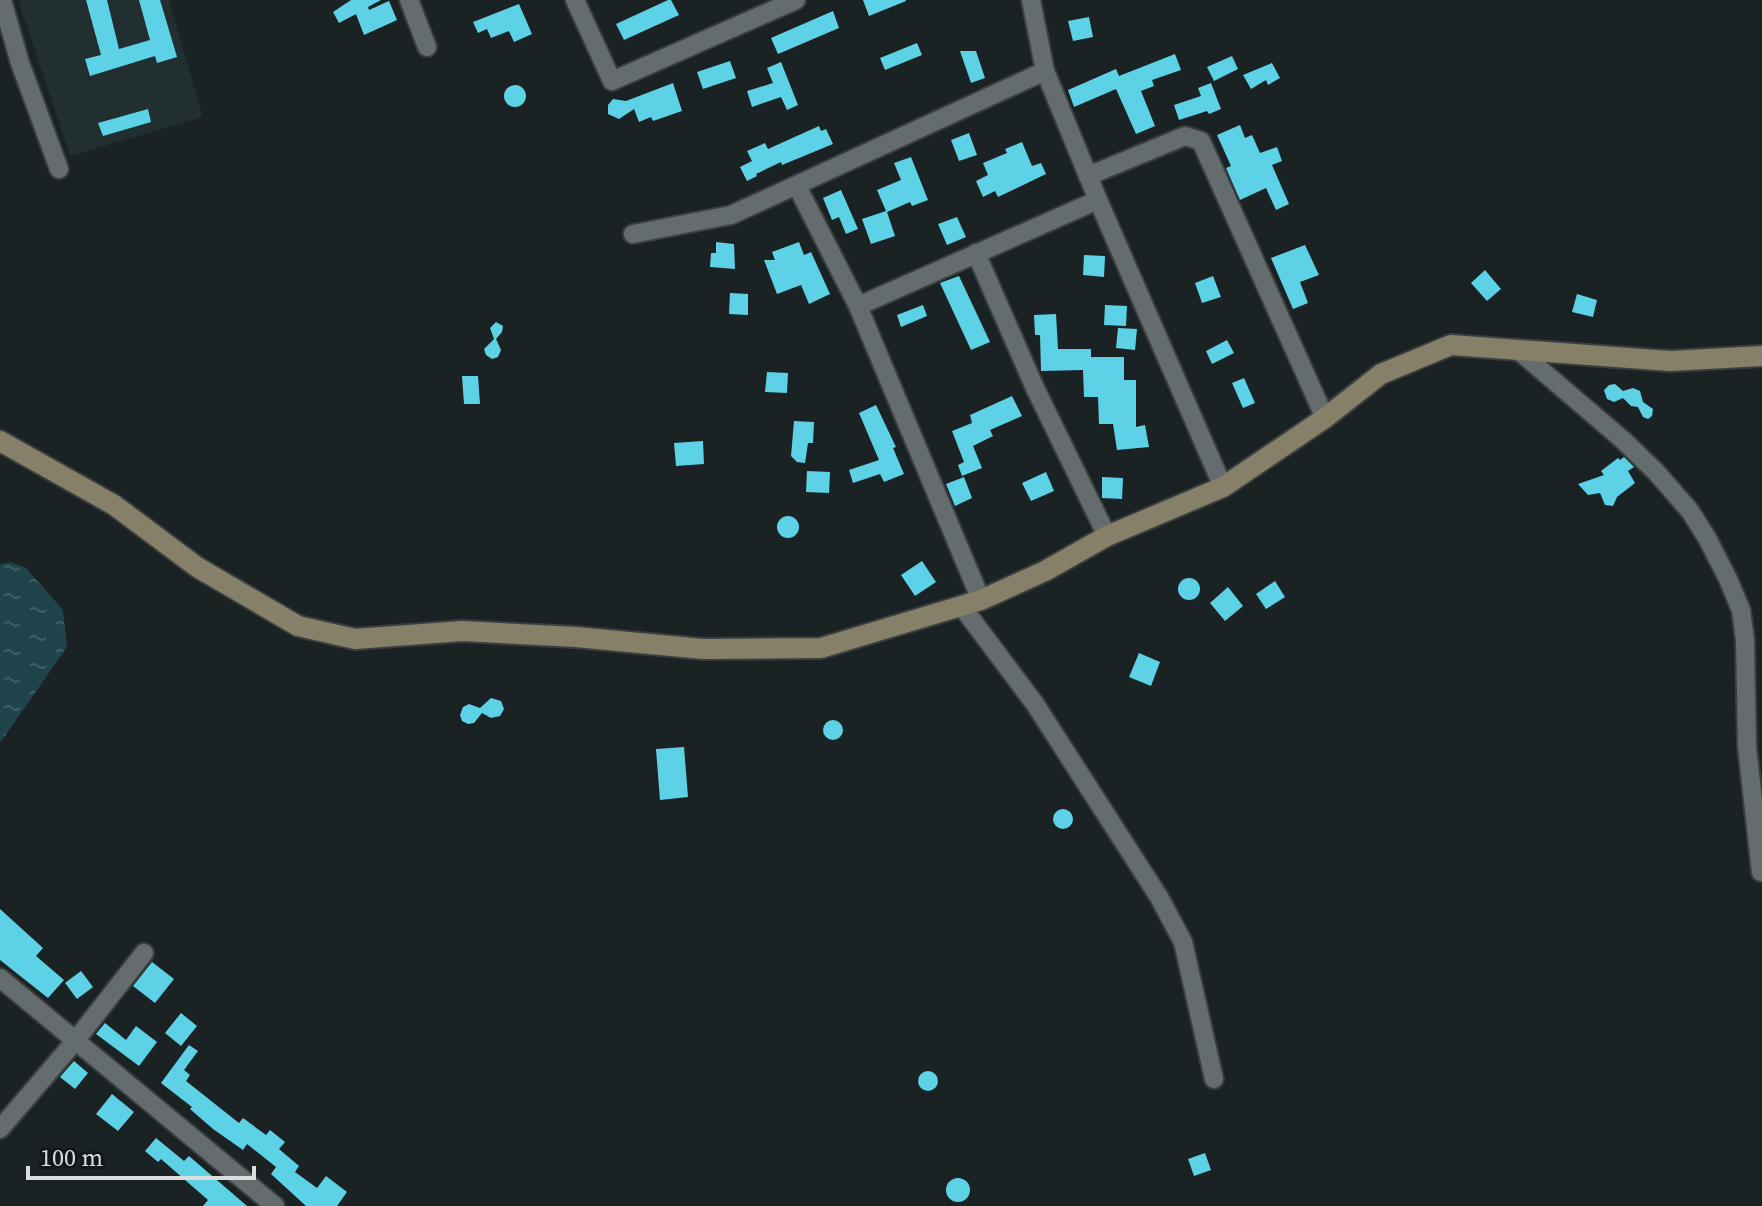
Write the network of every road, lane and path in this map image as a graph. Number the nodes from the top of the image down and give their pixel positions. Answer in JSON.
{"nodes":[{"id":1,"x":2,"y":0,"type":"edge"},
{"id":2,"x":409,"y":0,"type":"edge"},
{"id":3,"x":575,"y":0,"type":"edge"},
{"id":4,"x":796,"y":0,"type":"edge"},
{"id":5,"x":1031,"y":0,"type":"edge"},
{"id":6,"x":427,"y":47,"type":"dead end"},
{"id":7,"x":1045,"y":71,"type":"junction"},
{"id":8,"x":59,"y":169,"type":"dead end"},
{"id":9,"x":1088,"y":176,"type":"junction"},
{"id":10,"x":797,"y":186,"type":"junction"},
{"id":11,"x":1098,"y":200,"type":"junction"},
{"id":12,"x":633,"y":234,"type":"dead end"},
{"id":13,"x":976,"y":253,"type":"junction"},
{"id":14,"x":858,"y":306,"type":"junction"},
{"id":15,"x":1519,"y":351,"type":"junction"},
{"id":16,"x":1762,"y":356,"type":"edge"},
{"id":17,"x":1325,"y":418,"type":"junction"},
{"id":18,"x":0,"y":441,"type":"edge"},
{"id":19,"x":1223,"y":487,"type":"junction"},
{"id":20,"x":1107,"y":536,"type":"junction"},
{"id":21,"x":972,"y":604,"type":"junction"},
{"id":22,"x":1761,"y":872,"type":"edge"},
{"id":23,"x":144,"y":953,"type":"dead end"},
{"id":24,"x":0,"y":978,"type":"edge"},
{"id":25,"x":76,"y":1040,"type":"junction"},
{"id":26,"x":1214,"y":1079,"type":"dead end"},
{"id":27,"x":0,"y":1129,"type":"edge"},
{"id":28,"x":275,"y":1206,"type":"edge"}],
"edges":[{"from":1,"to":8,"type":"street"},
{"from":2,"to":6,"type":"street"},
{"from":3,"to":4,"type":"street"},
{"from":5,"to":7,"type":"street"},
{"from":7,"to":9,"type":"street"},
{"from":7,"to":10,"type":"street"},
{"from":9,"to":11,"type":"street"},
{"from":9,"to":17,"type":"street"},
{"from":10,"to":12,"type":"street"},
{"from":10,"to":14,"type":"street"},
{"from":11,"to":13,"type":"street"},
{"from":11,"to":19,"type":"street"},
{"from":13,"to":14,"type":"street"},
{"from":13,"to":20,"type":"street"},
{"from":14,"to":21,"type":"street"},
{"from":15,"to":16,"type":"main road"},
{"from":15,"to":17,"type":"main road"},
{"from":15,"to":22,"type":"street"},
{"from":17,"to":19,"type":"main road"},
{"from":18,"to":21,"type":"main road"},
{"from":19,"to":20,"type":"main road"},
{"from":20,"to":21,"type":"main road"},
{"from":21,"to":26,"type":"street"},
{"from":23,"to":25,"type":"street"},
{"from":24,"to":25,"type":"street"},
{"from":25,"to":27,"type":"street"},
{"from":25,"to":28,"type":"street"}]}
